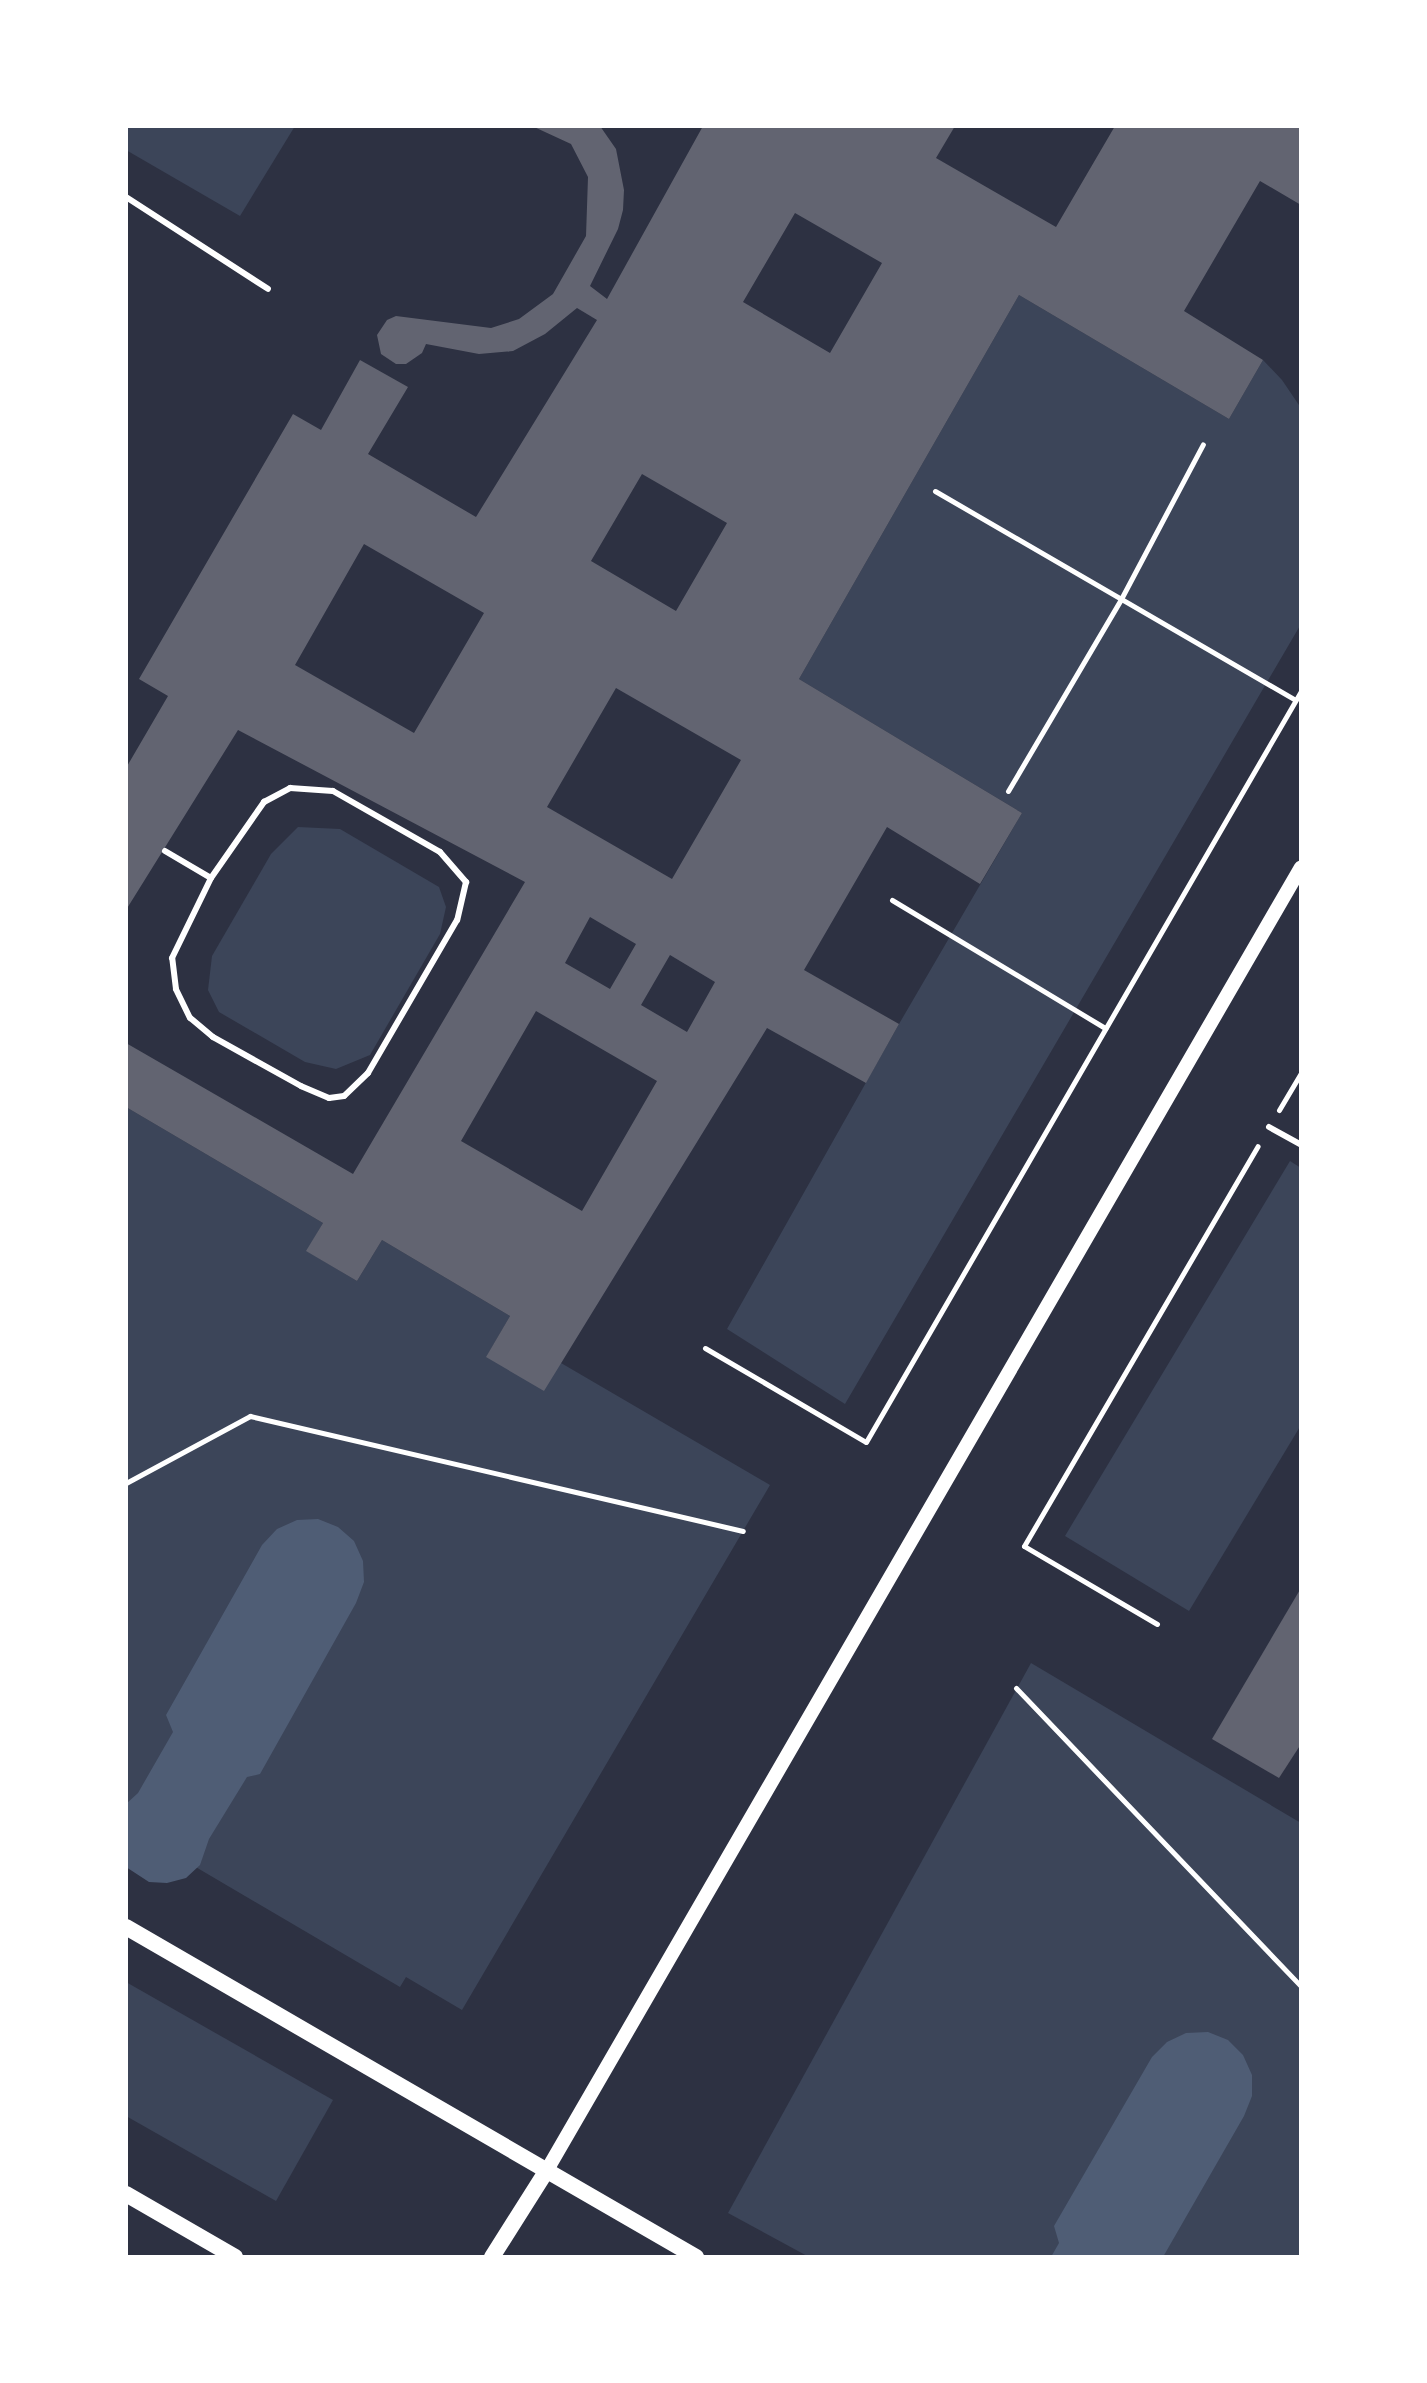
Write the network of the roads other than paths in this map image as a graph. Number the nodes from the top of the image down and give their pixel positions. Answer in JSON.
{"nodes":[{"id":1,"x":126,"y":197,"type":"edge"},
{"id":2,"x":268,"y":289,"type":"dead end"},
{"id":3,"x":165,"y":851,"type":"dead end"},
{"id":4,"x":1301,"y":867,"type":"edge"},
{"id":5,"x":211,"y":878,"type":"junction"},
{"id":6,"x":1269,"y":1127,"type":"road end"},
{"id":7,"x":1301,"y":1145,"type":"edge"},
{"id":8,"x":126,"y":1927,"type":"edge"},
{"id":9,"x":547,"y":2170,"type":"junction"},
{"id":10,"x":126,"y":2194,"type":"edge"},
{"id":11,"x":235,"y":2257,"type":"edge"},
{"id":12,"x":492,"y":2257,"type":"edge"},
{"id":13,"x":696,"y":2257,"type":"edge"}],
"edges":[{"from":1,"to":2,"type":"lane"},
{"from":3,"to":5,"type":"lane"},
{"from":4,"to":9,"type":"street"},
{"from":5,"to":5,"type":"lane"},
{"from":6,"to":7,"type":"lane"},
{"from":8,"to":9,"type":"main road"},
{"from":9,"to":12,"type":"main road"},
{"from":9,"to":13,"type":"main road"},
{"from":10,"to":11,"type":"main road"}]}
